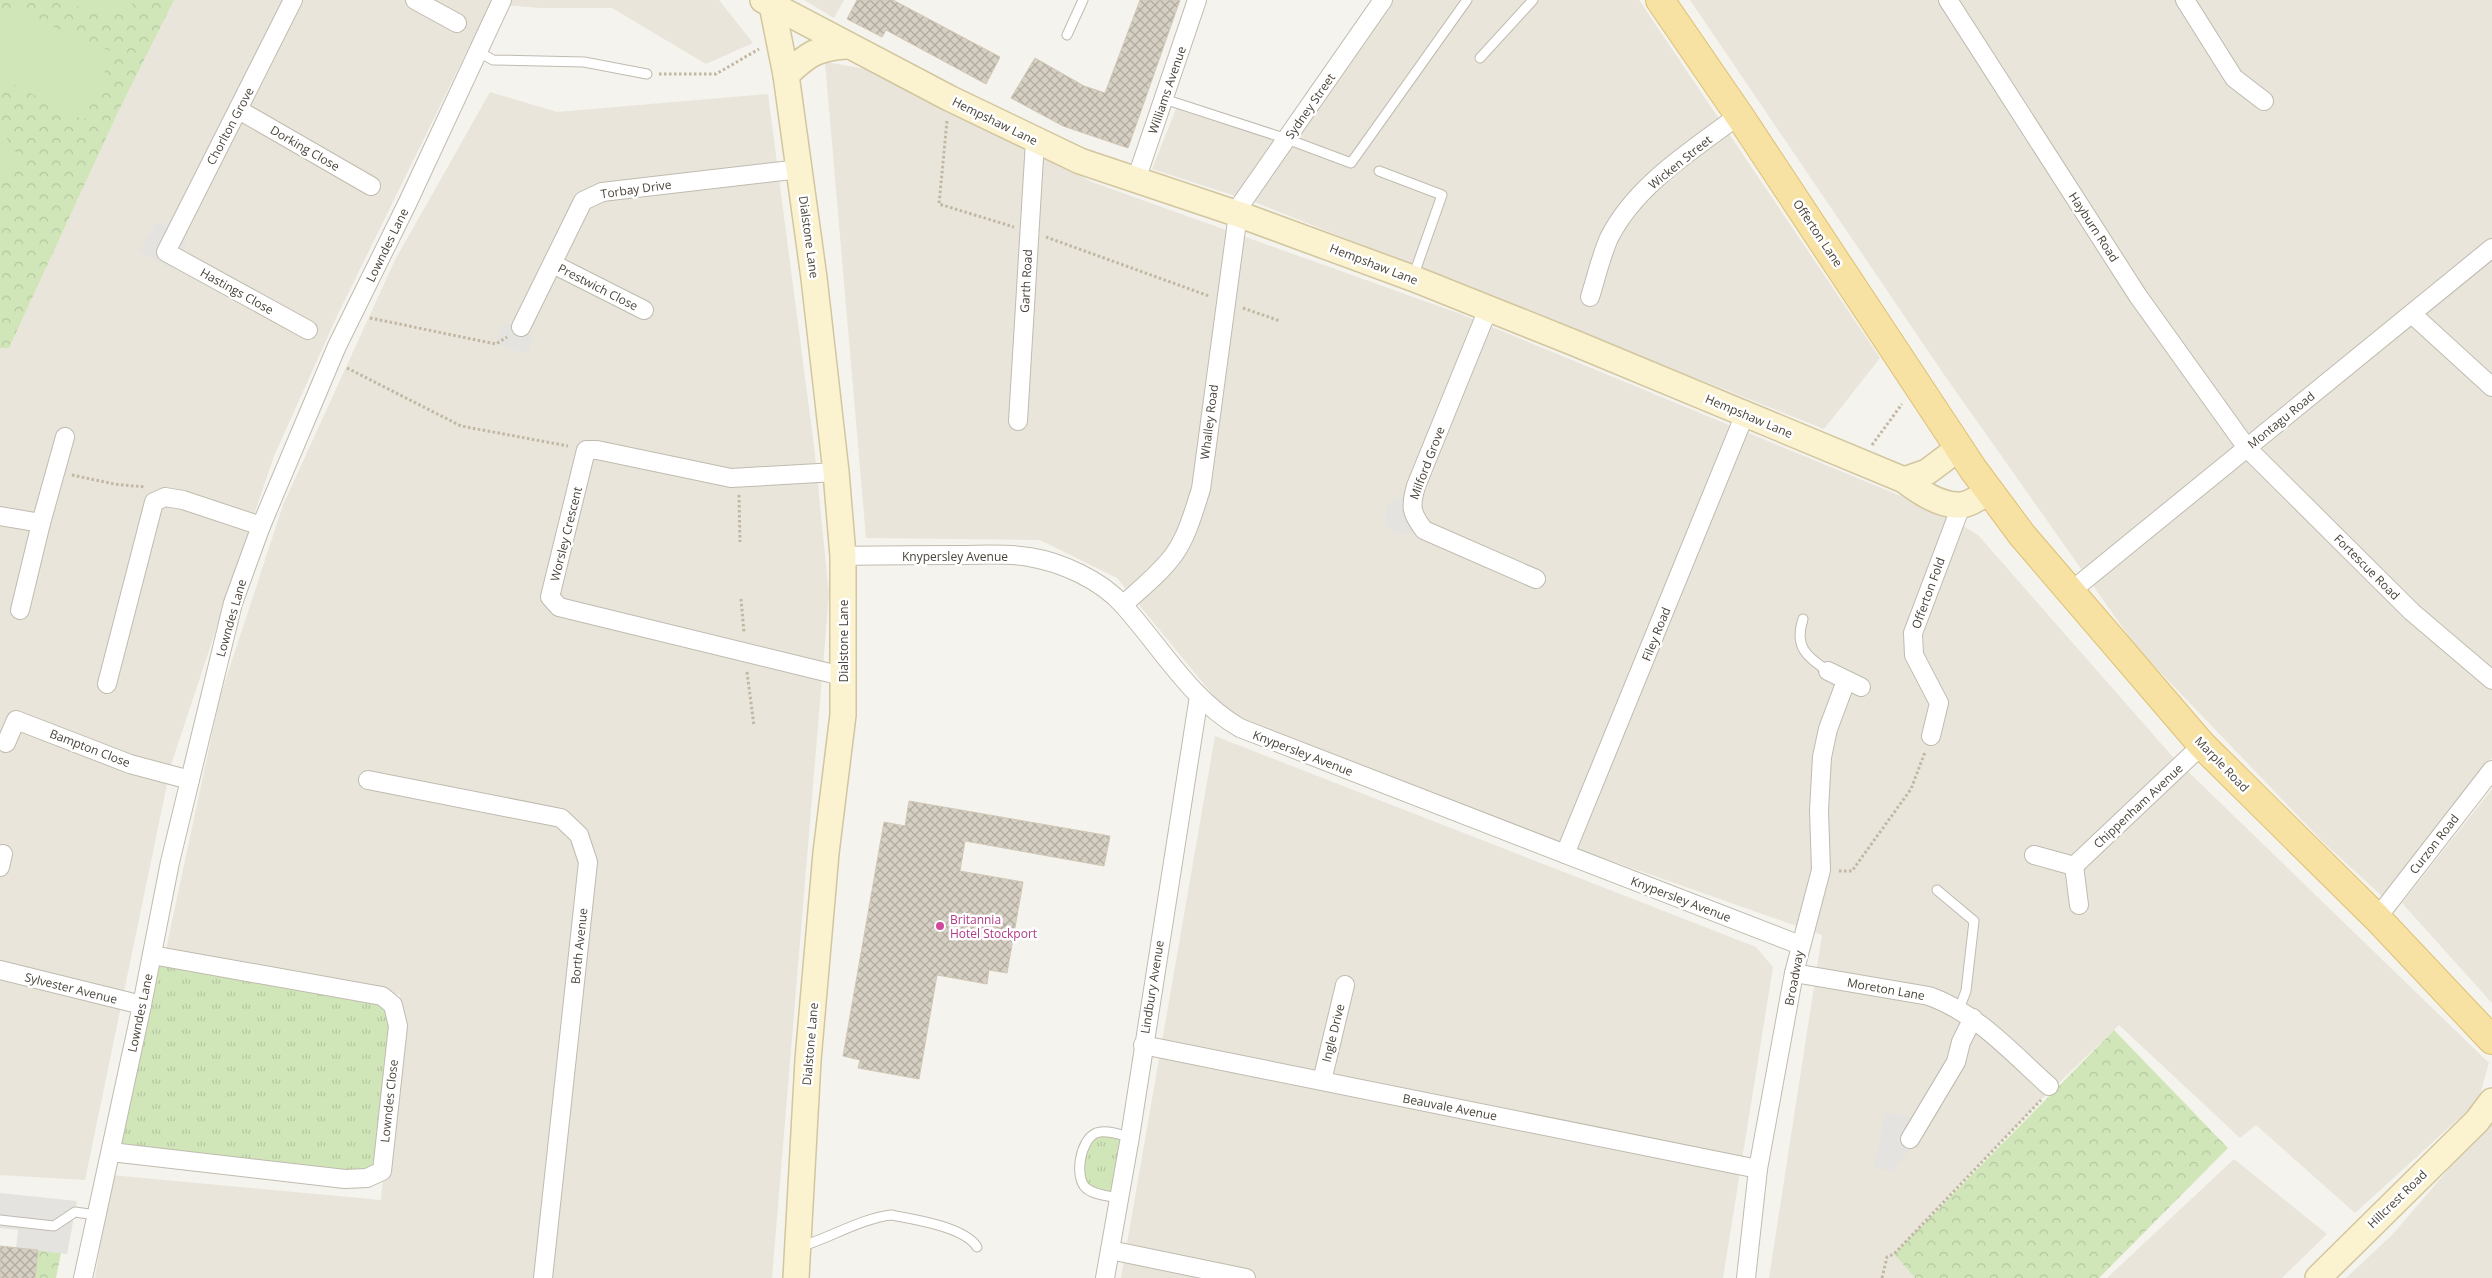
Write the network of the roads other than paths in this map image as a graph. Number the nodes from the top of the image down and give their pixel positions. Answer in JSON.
{"nodes":[{"id":1,"x":293,"y":0,"type":"edge"},
{"id":2,"x":415,"y":0,"type":"edge"},
{"id":3,"x":502,"y":0,"type":"edge"},
{"id":4,"x":1083,"y":0,"type":"edge"},
{"id":5,"x":1197,"y":0,"type":"edge"},
{"id":6,"x":1383,"y":0,"type":"edge"},
{"id":7,"x":1467,"y":0,"type":"edge"},
{"id":8,"x":1533,"y":0,"type":"edge"},
{"id":9,"x":1660,"y":0,"type":"edge"},
{"id":10,"x":1948,"y":0,"type":"edge"},
{"id":11,"x":2185,"y":0,"type":"edge"},
{"id":12,"x":769,"y":2,"type":"edge"},
{"id":13,"x":457,"y":23,"type":"dead end"},
{"id":14,"x":1067,"y":35,"type":"dead end"},
{"id":15,"x":846,"y":46,"type":"junction"},
{"id":16,"x":477,"y":51,"type":"junction"},
{"id":17,"x":1480,"y":58,"type":"dead end"},
{"id":18,"x":647,"y":74,"type":"road end"},
{"id":19,"x":786,"y":74,"type":"junction"},
{"id":20,"x":1164,"y":99,"type":"junction"},
{"id":21,"x":2264,"y":101,"type":"dead end"},
{"id":22,"x":239,"y":110,"type":"junction"},
{"id":23,"x":1740,"y":115,"type":"junction"},
{"id":24,"x":1287,"y":139,"type":"junction"},
{"id":25,"x":1034,"y":141,"type":"junction"},
{"id":26,"x":800,"y":169,"type":"junction"},
{"id":27,"x":1379,"y":171,"type":"dead end"},
{"id":28,"x":1136,"y":180,"type":"junction"},
{"id":29,"x":371,"y":186,"type":"dead end"},
{"id":30,"x":1238,"y":214,"type":"junction"},
{"id":31,"x":2492,"y":248,"type":"edge"},
{"id":32,"x":166,"y":252,"type":"joint"},
{"id":33,"x":553,"y":264,"type":"junction"},
{"id":34,"x":1412,"y":278,"type":"junction"},
{"id":35,"x":1590,"y":296,"type":"dead end"},
{"id":36,"x":1488,"y":309,"type":"junction"},
{"id":37,"x":644,"y":310,"type":"dead end"},
{"id":38,"x":2412,"y":314,"type":"junction"},
{"id":39,"x":521,"y":327,"type":"road end"},
{"id":40,"x":308,"y":330,"type":"dead end"},
{"id":41,"x":2492,"y":387,"type":"edge"},
{"id":42,"x":1745,"y":414,"type":"junction"},
{"id":43,"x":1018,"y":420,"type":"dead end"},
{"id":44,"x":65,"y":437,"type":"dead end"},
{"id":45,"x":2247,"y":448,"type":"junction"},
{"id":46,"x":1966,"y":459,"type":"junction"},
{"id":47,"x":836,"y":472,"type":"junction"},
{"id":48,"x":1904,"y":480,"type":"junction"},
{"id":49,"x":1989,"y":492,"type":"junction"},
{"id":50,"x":1961,"y":506,"type":"junction"},
{"id":51,"x":0,"y":516,"type":"edge"},
{"id":52,"x":41,"y":523,"type":"junction"},
{"id":53,"x":260,"y":526,"type":"junction"},
{"id":54,"x":843,"y":556,"type":"junction"},
{"id":55,"x":1536,"y":579,"type":"dead end"},
{"id":56,"x":2070,"y":592,"type":"junction"},
{"id":57,"x":1123,"y":605,"type":"junction"},
{"id":58,"x":20,"y":610,"type":"dead end"},
{"id":59,"x":1803,"y":619,"type":"dead end"},
{"id":60,"x":1828,"y":672,"type":"joint"},
{"id":61,"x":842,"y":676,"type":"junction"},
{"id":62,"x":2492,"y":680,"type":"edge"},
{"id":63,"x":107,"y":684,"type":"dead end"},
{"id":64,"x":1199,"y":696,"type":"junction"},
{"id":65,"x":1931,"y":736,"type":"road end"},
{"id":66,"x":6,"y":743,"type":"dead end"},
{"id":67,"x":2202,"y":745,"type":"junction"},
{"id":68,"x":2492,"y":770,"type":"edge"},
{"id":69,"x":190,"y":780,"type":"junction"},
{"id":70,"x":368,"y":780,"type":"dead end"},
{"id":71,"x":1565,"y":854,"type":"junction"},
{"id":72,"x":2034,"y":855,"type":"dead end"},
{"id":73,"x":2074,"y":866,"type":"junction"},
{"id":74,"x":1937,"y":890,"type":"dead end"},
{"id":75,"x":2079,"y":905,"type":"dead end"},
{"id":76,"x":2376,"y":918,"type":"junction"},
{"id":77,"x":1800,"y":945,"type":"junction"},
{"id":78,"x":152,"y":955,"type":"junction"},
{"id":79,"x":0,"y":970,"type":"edge"},
{"id":80,"x":1794,"y":973,"type":"junction"},
{"id":81,"x":1345,"y":985,"type":"dead end"},
{"id":82,"x":142,"y":1005,"type":"junction"},
{"id":83,"x":1966,"y":1013,"type":"junction"},
{"id":84,"x":2492,"y":1040,"type":"edge"},
{"id":85,"x":1143,"y":1045,"type":"junction"},
{"id":86,"x":1322,"y":1081,"type":"junction"},
{"id":87,"x":2049,"y":1086,"type":"road end"},
{"id":88,"x":2492,"y":1101,"type":"edge"},
{"id":89,"x":2485,"y":1116,"type":"edge"},
{"id":90,"x":1130,"y":1137,"type":"junction"},
{"id":91,"x":1910,"y":1139,"type":"dead end"},
{"id":92,"x":111,"y":1152,"type":"junction"},
{"id":93,"x":1758,"y":1169,"type":"junction"},
{"id":94,"x":1119,"y":1198,"type":"junction"},
{"id":95,"x":96,"y":1215,"type":"junction"},
{"id":96,"x":0,"y":1220,"type":"edge"},
{"id":97,"x":797,"y":1247,"type":"junction"},
{"id":98,"x":977,"y":1247,"type":"dead end"},
{"id":99,"x":1110,"y":1250,"type":"junction"},
{"id":100,"x":83,"y":1278,"type":"edge"},
{"id":101,"x":543,"y":1278,"type":"edge"},
{"id":102,"x":796,"y":1278,"type":"edge"},
{"id":103,"x":1105,"y":1278,"type":"edge"},
{"id":104,"x":1246,"y":1278,"type":"edge"},
{"id":105,"x":1746,"y":1278,"type":"edge"},
{"id":106,"x":2318,"y":1278,"type":"edge"}],
"edges":[{"from":1,"to":22,"type":"street","name":"Chorlton Grove"},
{"from":2,"to":13,"type":"street"},
{"from":3,"to":16,"type":"street","name":"Lowndes Lane"},
{"from":4,"to":14,"type":"lane"},
{"from":5,"to":20,"type":"street","name":"Williams Avenue"},
{"from":6,"to":24,"type":"street","name":"Sydney Street"},
{"from":7,"to":24,"type":"lane"},
{"from":8,"to":17,"type":"lane"},
{"from":9,"to":23,"type":"main road","name":"Offerton Lane"},
{"from":10,"to":45,"type":"street","name":"Hayburn Road"},
{"from":11,"to":21,"type":"street"},
{"from":12,"to":15,"type":"street","name":"Hempshaw Lane"},
{"from":12,"to":19,"type":"street","name":"Dialstone Lane"},
{"from":15,"to":19,"type":"street"},
{"from":15,"to":25,"type":"street","name":"Hempshaw Lane"},
{"from":16,"to":18,"type":"lane"},
{"from":16,"to":53,"type":"street","name":"Lowndes Lane"},
{"from":19,"to":26,"type":"street","name":"Dialstone Lane"},
{"from":20,"to":24,"type":"lane"},
{"from":20,"to":28,"type":"street","name":"Williams Avenue"},
{"from":22,"to":29,"type":"street","name":"Dorking Close"},
{"from":22,"to":32,"type":"street","name":"Chorlton Grove"},
{"from":23,"to":35,"type":"street","name":"Wicken Street"},
{"from":23,"to":46,"type":"main road","name":"Offerton Lane"},
{"from":24,"to":30,"type":"street","name":"Sydney Street"},
{"from":25,"to":28,"type":"street","name":"Hempshaw Lane"},
{"from":25,"to":43,"type":"street","name":"Garth Road"},
{"from":26,"to":33,"type":"street","name":"Torbay Drive"},
{"from":26,"to":47,"type":"street","name":"Dialstone Lane"},
{"from":27,"to":34,"type":"lane"},
{"from":28,"to":30,"type":"street","name":"Hempshaw Lane"},
{"from":30,"to":34,"type":"street","name":"Hempshaw Lane"},
{"from":30,"to":57,"type":"street","name":"Whalley Road"},
{"from":31,"to":38,"type":"street","name":"Montagu Road"},
{"from":32,"to":40,"type":"street","name":"Hastings Close"},
{"from":33,"to":37,"type":"street","name":"Prestwich Close"},
{"from":33,"to":39,"type":"street","name":"Torbay Drive"},
{"from":34,"to":36,"type":"street","name":"Hempshaw Lane"},
{"from":36,"to":42,"type":"street","name":"Hempshaw Lane"},
{"from":36,"to":55,"type":"street","name":"Milford Grove"},
{"from":38,"to":41,"type":"street"},
{"from":38,"to":45,"type":"street","name":"Montagu Road"},
{"from":42,"to":48,"type":"street","name":"Hempshaw Lane"},
{"from":42,"to":71,"type":"street","name":"Filey Road"},
{"from":44,"to":52,"type":"street"},
{"from":45,"to":56,"type":"street","name":"Montagu Road"},
{"from":45,"to":62,"type":"street","name":"Fortescue Road"},
{"from":46,"to":48,"type":"street"},
{"from":46,"to":49,"type":"main road","name":"Marple Road"},
{"from":47,"to":54,"type":"street","name":"Dialstone Lane"},
{"from":47,"to":61,"type":"street","name":"Worsley Crescent"},
{"from":48,"to":50,"type":"street","name":"Hempshaw Lane"},
{"from":49,"to":50,"type":"street"},
{"from":49,"to":56,"type":"main road","name":"Marple Road"},
{"from":50,"to":65,"type":"street","name":"Offerton Fold"},
{"from":51,"to":52,"type":"street"},
{"from":52,"to":58,"type":"street"},
{"from":53,"to":63,"type":"street"},
{"from":53,"to":69,"type":"street","name":"Lowndes Lane"},
{"from":54,"to":57,"type":"street","name":"Knypersley Avenue"},
{"from":54,"to":61,"type":"street","name":"Dialstone Lane"},
{"from":56,"to":67,"type":"main road","name":"Marple Road"},
{"from":57,"to":64,"type":"street","name":"Knypersley Avenue"},
{"from":59,"to":60,"type":"lane"},
{"from":60,"to":77,"type":"street","name":"Broadway"},
{"from":61,"to":97,"type":"street","name":"Dialstone Lane"},
{"from":64,"to":71,"type":"street","name":"Knypersley Avenue"},
{"from":64,"to":85,"type":"street","name":"Lindbury Avenue"},
{"from":66,"to":69,"type":"street","name":"Bampton Close"},
{"from":67,"to":73,"type":"street","name":"Chippenham Avenue"},
{"from":67,"to":76,"type":"main road","name":"Marple Road"},
{"from":68,"to":76,"type":"street","name":"Curzon Road"},
{"from":69,"to":78,"type":"street","name":"Lowndes Lane"},
{"from":70,"to":101,"type":"street","name":"Borth Avenue"},
{"from":71,"to":77,"type":"street","name":"Knypersley Avenue"},
{"from":72,"to":73,"type":"street"},
{"from":73,"to":75,"type":"street"},
{"from":74,"to":83,"type":"lane"},
{"from":76,"to":84,"type":"main road","name":"Marple Road"},
{"from":77,"to":80,"type":"street","name":"Broadway"},
{"from":78,"to":82,"type":"street","name":"Lowndes Lane"},
{"from":78,"to":92,"type":"street","name":"Lowndes Close"},
{"from":79,"to":82,"type":"street","name":"Sylvester Avenue"},
{"from":80,"to":83,"type":"street","name":"Moreton Lane"},
{"from":80,"to":93,"type":"street","name":"Broadway"},
{"from":81,"to":86,"type":"street","name":"Ingle Drive"},
{"from":82,"to":92,"type":"street","name":"Lowndes Lane"},
{"from":83,"to":87,"type":"street","name":"Moreton Lane"},
{"from":83,"to":91,"type":"street"},
{"from":85,"to":86,"type":"street","name":"Beauvale Avenue"},
{"from":85,"to":90,"type":"street","name":"Lindbury Avenue"},
{"from":86,"to":93,"type":"street","name":"Beauvale Avenue"},
{"from":88,"to":89,"type":"street","name":"Hillcrest Road"},
{"from":89,"to":106,"type":"street","name":"Hillcrest Road"},
{"from":90,"to":94,"type":"street","name":"Lindbury Avenue"},
{"from":90,"to":94,"type":"lane"},
{"from":92,"to":95,"type":"street","name":"Lowndes Lane"},
{"from":93,"to":105,"type":"street","name":"Broadway"},
{"from":94,"to":99,"type":"street","name":"Lindbury Avenue"},
{"from":95,"to":96,"type":"lane"},
{"from":95,"to":100,"type":"street","name":"Lowndes Lane"},
{"from":97,"to":98,"type":"lane"},
{"from":97,"to":102,"type":"street","name":"Dialstone Lane"},
{"from":99,"to":103,"type":"street","name":"Lindbury Avenue"},
{"from":99,"to":104,"type":"street"}]}
